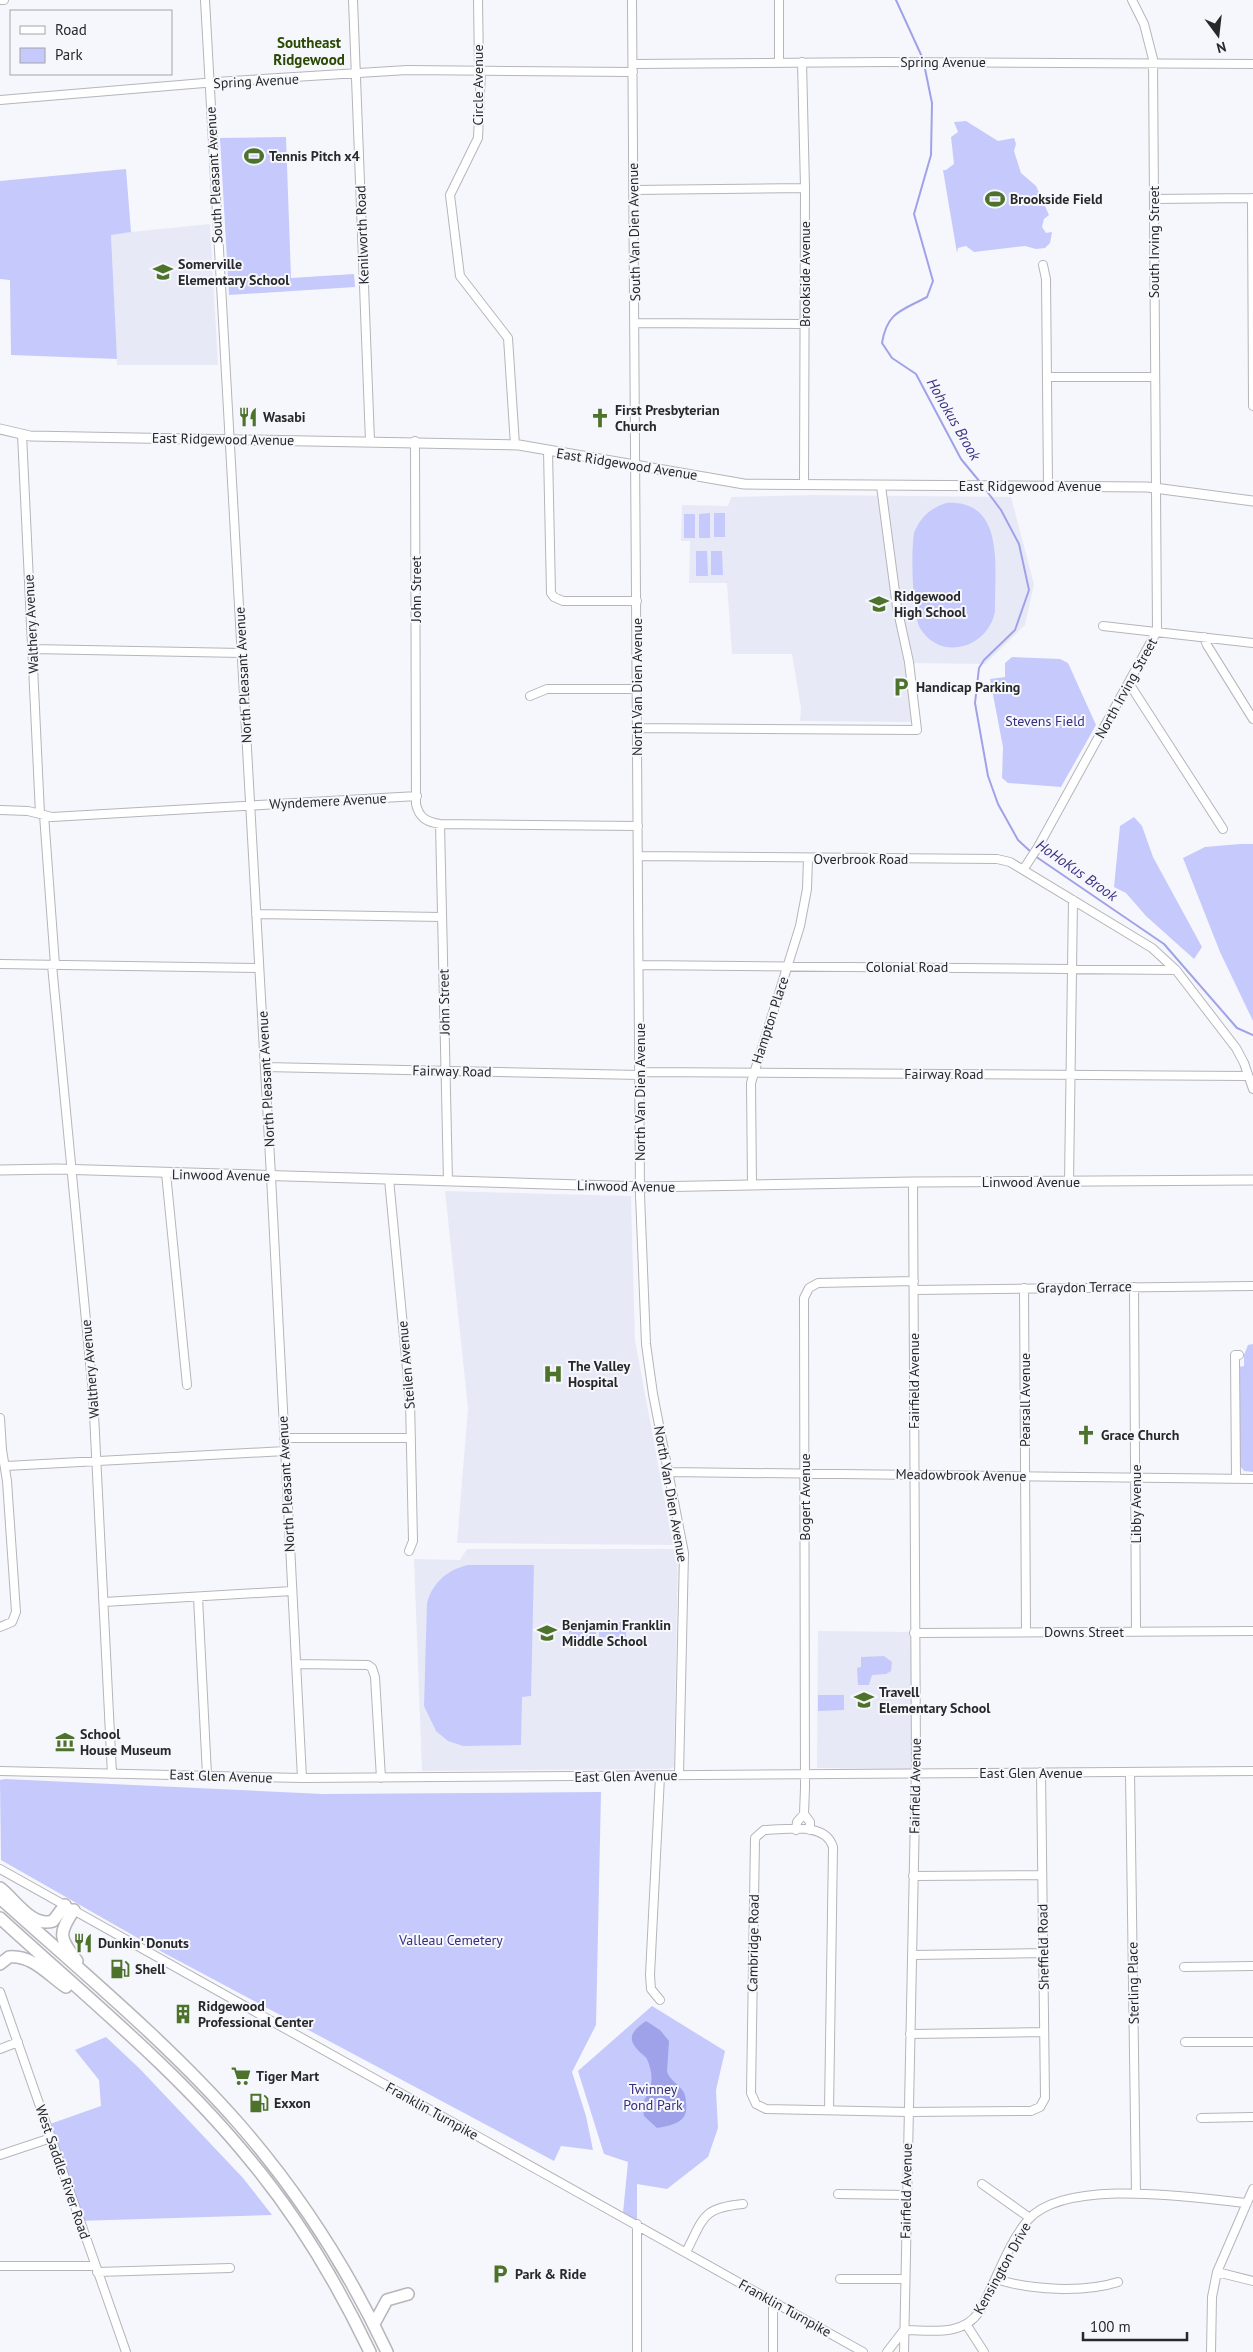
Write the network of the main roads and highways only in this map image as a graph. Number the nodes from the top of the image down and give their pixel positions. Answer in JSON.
{"nodes":[{"id":1,"x":0,"y":429,"type":"edge"},
{"id":2,"x":1253,"y":501,"type":"edge"},
{"id":3,"x":0,"y":1170,"type":"edge"},
{"id":4,"x":1253,"y":1180,"type":"edge"},
{"id":5,"x":0,"y":1888,"type":"edge"},
{"id":6,"x":0,"y":1898,"type":"edge"},
{"id":7,"x":0,"y":1918,"type":"edge"},
{"id":8,"x":0,"y":1964,"type":"edge"},
{"id":9,"x":95,"y":1985,"type":"junction"},
{"id":10,"x":98,"y":2007,"type":"junction"},
{"id":11,"x":408,"y":2294,"type":"dead end"},
{"id":12,"x":374,"y":2324,"type":"junction"},
{"id":13,"x":370,"y":2352,"type":"edge"},
{"id":14,"x":387,"y":2352,"type":"edge"}],
"edges":[{"from":1,"to":2,"type":"main road","name":"East Ridgewood Avenue"},
{"from":3,"to":4,"type":"main road","name":"Linwood Avenue"},
{"from":5,"to":9,"type":"highway"},
{"from":6,"to":9,"type":"highway"},
{"from":7,"to":10,"type":"highway"},
{"from":8,"to":10,"type":"highway"},
{"from":9,"to":12,"type":"highway"},
{"from":10,"to":13,"type":"highway"},
{"from":11,"to":12,"type":"highway"},
{"from":12,"to":14,"type":"highway"}]}
